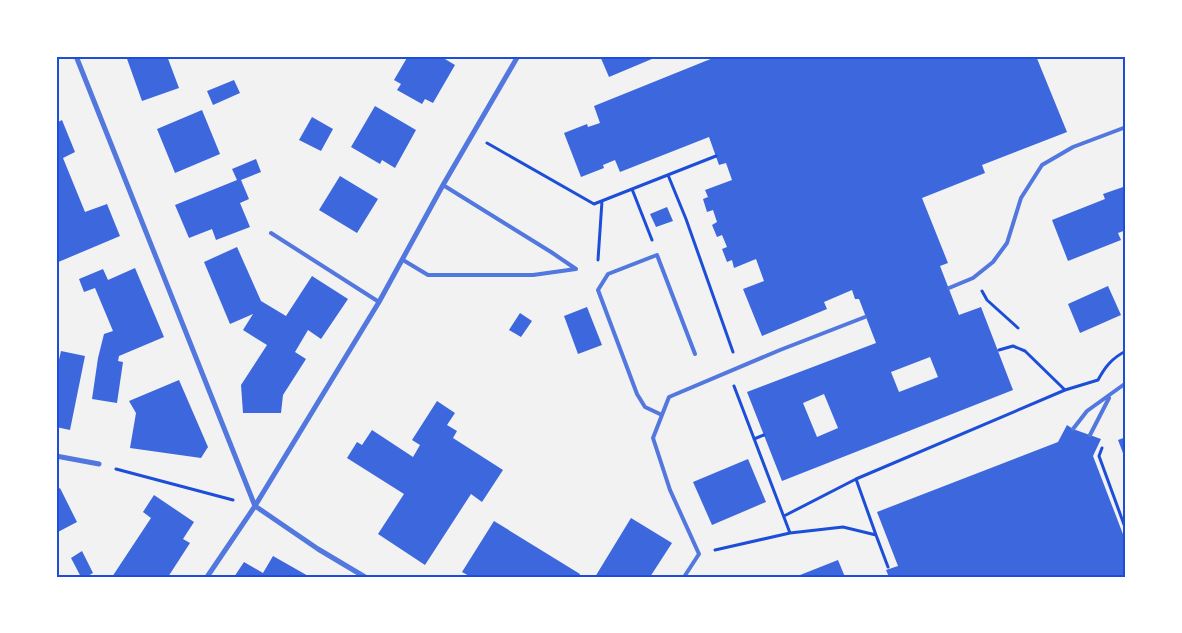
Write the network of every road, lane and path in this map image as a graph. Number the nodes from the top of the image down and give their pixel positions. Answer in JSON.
{"nodes":[{"id":1,"x":76,"y":56,"type":"edge"},
{"id":2,"x":518,"y":56,"type":"edge"},
{"id":3,"x":1126,"y":127,"type":"edge"},
{"id":4,"x":473,"y":135,"type":"junction"},
{"id":5,"x":716,"y":156,"type":"dead end"},
{"id":6,"x":668,"y":175,"type":"junction"},
{"id":7,"x":443,"y":185,"type":"junction"},
{"id":8,"x":632,"y":189,"type":"junction"},
{"id":9,"x":602,"y":201,"type":"junction"},
{"id":10,"x":271,"y":233,"type":"dead end"},
{"id":11,"x":658,"y":255,"type":"junction"},
{"id":12,"x":403,"y":260,"type":"junction"},
{"id":13,"x":596,"y":264,"type":"dead end"},
{"id":14,"x":973,"y":278,"type":"junction"},
{"id":15,"x":949,"y":288,"type":"dead end"},
{"id":16,"x":379,"y":302,"type":"junction"},
{"id":17,"x":865,"y":317,"type":"dead end"},
{"id":18,"x":1018,"y":328,"type":"dead end"},
{"id":19,"x":999,"y":350,"type":"dead end"},
{"id":20,"x":1126,"y":351,"type":"edge"},
{"id":21,"x":695,"y":354,"type":"dead end"},
{"id":22,"x":728,"y":371,"type":"junction"},
{"id":23,"x":1088,"y":383,"type":"junction"},
{"id":24,"x":1126,"y":383,"type":"edge"},
{"id":25,"x":1065,"y":390,"type":"junction"},
{"id":26,"x":1110,"y":396,"type":"junction"},
{"id":27,"x":1098,"y":404,"type":"junction"},
{"id":28,"x":1101,"y":413,"type":"junction"},
{"id":29,"x":662,"y":415,"type":"junction"},
{"id":30,"x":1074,"y":429,"type":"dead end"},
{"id":31,"x":764,"y":435,"type":"dead end"},
{"id":32,"x":1090,"y":435,"type":"dead end"},
{"id":33,"x":754,"y":439,"type":"junction"},
{"id":34,"x":56,"y":456,"type":"edge"},
{"id":35,"x":99,"y":464,"type":"joint"},
{"id":36,"x":856,"y":479,"type":"junction"},
{"id":37,"x":255,"y":506,"type":"junction"},
{"id":38,"x":784,"y":516,"type":"junction"},
{"id":39,"x":1126,"y":530,"type":"edge"},
{"id":40,"x":790,"y":533,"type":"junction"},
{"id":41,"x":876,"y":535,"type":"junction"},
{"id":42,"x":699,"y":554,"type":"junction"},
{"id":43,"x":888,"y":567,"type":"dead end"},
{"id":44,"x":207,"y":577,"type":"edge"},
{"id":45,"x":365,"y":577,"type":"edge"},
{"id":46,"x":684,"y":577,"type":"edge"}],
"edges":[{"from":1,"to":37,"type":"street"},
{"from":2,"to":4,"type":"street"},
{"from":3,"to":14,"type":"lane"},
{"from":4,"to":7,"type":"street"},
{"from":4,"to":9,"type":"path"},
{"from":5,"to":6,"type":"path"},
{"from":6,"to":8,"type":"path"},
{"from":6,"to":22,"type":"path"},
{"from":7,"to":12,"type":"street"},
{"from":7,"to":12,"type":"lane"},
{"from":8,"to":9,"type":"path"},
{"from":8,"to":11,"type":"path"},
{"from":9,"to":13,"type":"path"},
{"from":10,"to":16,"type":"lane"},
{"from":11,"to":21,"type":"lane"},
{"from":11,"to":29,"type":"lane"},
{"from":12,"to":16,"type":"street"},
{"from":14,"to":15,"type":"lane"},
{"from":14,"to":18,"type":"path"},
{"from":16,"to":37,"type":"street"},
{"from":17,"to":22,"type":"lane"},
{"from":19,"to":25,"type":"path"},
{"from":20,"to":23,"type":"path"},
{"from":22,"to":29,"type":"lane"},
{"from":22,"to":33,"type":"path"},
{"from":23,"to":25,"type":"path"},
{"from":23,"to":27,"type":"path"},
{"from":24,"to":26,"type":"lane"},
{"from":25,"to":36,"type":"path"},
{"from":26,"to":27,"type":"lane"},
{"from":26,"to":28,"type":"lane"},
{"from":27,"to":30,"type":"lane"},
{"from":28,"to":32,"type":"lane"},
{"from":28,"to":39,"type":"path"},
{"from":29,"to":42,"type":"lane"},
{"from":31,"to":33,"type":"path"},
{"from":33,"to":38,"type":"path"},
{"from":34,"to":35,"type":"street"},
{"from":35,"to":37,"type":"path"},
{"from":36,"to":38,"type":"path"},
{"from":36,"to":41,"type":"path"},
{"from":37,"to":44,"type":"street"},
{"from":37,"to":45,"type":"street"},
{"from":38,"to":40,"type":"path"},
{"from":40,"to":41,"type":"path"},
{"from":40,"to":42,"type":"path"},
{"from":41,"to":43,"type":"path"},
{"from":42,"to":46,"type":"lane"}]}
